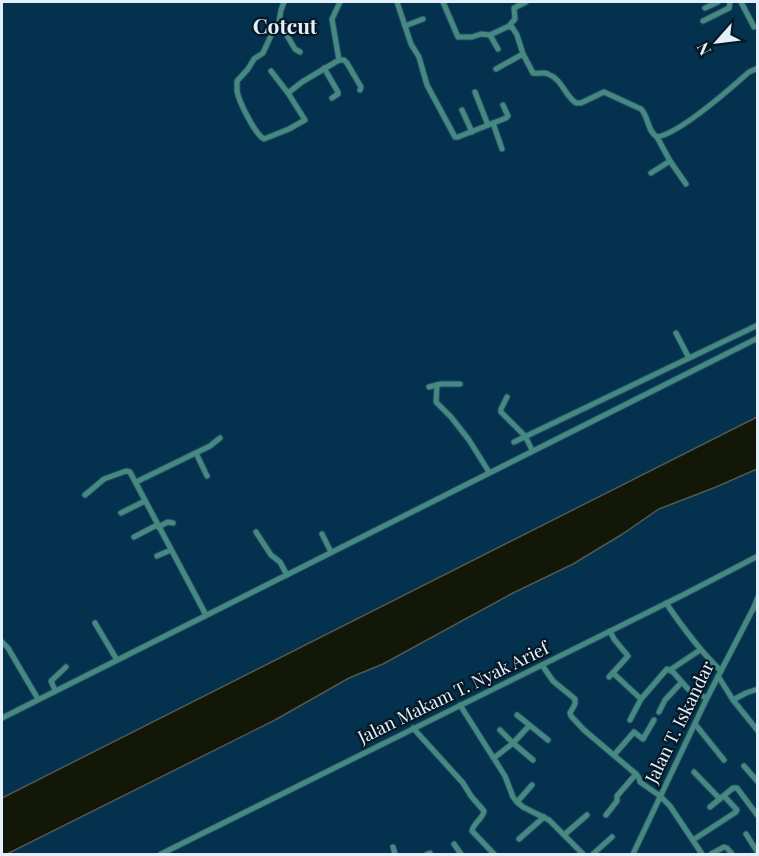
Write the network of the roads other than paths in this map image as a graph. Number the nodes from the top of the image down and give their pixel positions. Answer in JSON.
{"nodes":[{"id":1,"x":284,"y":2,"type":"edge"},
{"id":2,"x":340,"y":2,"type":"edge"},
{"id":3,"x":397,"y":2,"type":"edge"},
{"id":4,"x":443,"y":2,"type":"edge"},
{"id":5,"x":526,"y":2,"type":"edge"},
{"id":6,"x":718,"y":2,"type":"edge"},
{"id":7,"x":730,"y":2,"type":"edge"},
{"id":8,"x":741,"y":2,"type":"edge"},
{"id":9,"x":705,"y":8,"type":"dead end"},
{"id":10,"x":423,"y":19,"type":"dead end"},
{"id":11,"x":703,"y":21,"type":"dead end"},
{"id":12,"x":279,"y":22,"type":"junction"},
{"id":13,"x":405,"y":26,"type":"junction"},
{"id":14,"x":509,"y":26,"type":"junction"},
{"id":15,"x":754,"y":27,"type":"dead end"},
{"id":16,"x":490,"y":35,"type":"junction"},
{"id":17,"x":498,"y":49,"type":"dead end"},
{"id":18,"x":300,"y":52,"type":"dead end"},
{"id":19,"x":523,"y":54,"type":"junction"},
{"id":20,"x":339,"y":60,"type":"junction"},
{"id":21,"x":324,"y":68,"type":"junction"},
{"id":22,"x":758,"y":68,"type":"edge"},
{"id":23,"x":496,"y":69,"type":"dead end"},
{"id":24,"x":271,"y":70,"type":"dead end"},
{"id":25,"x":360,"y":90,"type":"dead end"},
{"id":26,"x":475,"y":92,"type":"dead end"},
{"id":27,"x":288,"y":93,"type":"junction"},
{"id":28,"x":332,"y":98,"type":"dead end"},
{"id":29,"x":503,"y":105,"type":"dead end"},
{"id":30,"x":462,"y":110,"type":"dead end"},
{"id":31,"x":490,"y":124,"type":"junction"},
{"id":32,"x":472,"y":132,"type":"junction"},
{"id":33,"x":657,"y":137,"type":"junction"},
{"id":34,"x":502,"y":149,"type":"dead end"},
{"id":35,"x":670,"y":162,"type":"junction"},
{"id":36,"x":651,"y":173,"type":"dead end"},
{"id":37,"x":686,"y":184,"type":"dead end"},
{"id":38,"x":757,"y":327,"type":"edge"},
{"id":39,"x":676,"y":333,"type":"dead end"},
{"id":40,"x":758,"y":338,"type":"edge"},
{"id":41,"x":689,"y":358,"type":"junction"},
{"id":42,"x":664,"y":371,"type":"junction"},
{"id":43,"x":668,"y":380,"type":"junction"},
{"id":44,"x":460,"y":384,"type":"dead end"},
{"id":45,"x":437,"y":386,"type":"junction"},
{"id":46,"x":429,"y":387,"type":"dead end"},
{"id":47,"x":507,"y":397,"type":"dead end"},
{"id":48,"x":525,"y":437,"type":"junction"},
{"id":49,"x":220,"y":438,"type":"dead end"},
{"id":50,"x":514,"y":442,"type":"dead end"},
{"id":51,"x":532,"y":449,"type":"junction"},
{"id":52,"x":196,"y":453,"type":"junction"},
{"id":53,"x":489,"y":472,"type":"junction"},
{"id":54,"x":207,"y":476,"type":"dead end"},
{"id":55,"x":136,"y":482,"type":"junction"},
{"id":56,"x":85,"y":495,"type":"dead end"},
{"id":57,"x":145,"y":501,"type":"junction"},
{"id":58,"x":121,"y":513,"type":"dead end"},
{"id":59,"x":173,"y":524,"type":"dead end"},
{"id":60,"x":158,"y":526,"type":"junction"},
{"id":61,"x":256,"y":532,"type":"dead end"},
{"id":62,"x":134,"y":537,"type":"dead end"},
{"id":63,"x":325,"y":540,"type":"dead end"},
{"id":64,"x":171,"y":550,"type":"junction"},
{"id":65,"x":331,"y":552,"type":"junction"},
{"id":66,"x":157,"y":556,"type":"dead end"},
{"id":67,"x":758,"y":556,"type":"edge"},
{"id":68,"x":286,"y":573,"type":"junction"},
{"id":69,"x":758,"y":597,"type":"edge"},
{"id":70,"x":666,"y":603,"type":"junction"},
{"id":71,"x":755,"y":608,"type":"edge"},
{"id":72,"x":204,"y":610,"type":"junction"},
{"id":73,"x":95,"y":623,"type":"dead end"},
{"id":74,"x":610,"y":631,"type":"junction"},
{"id":75,"x":2,"y":642,"type":"edge"},
{"id":76,"x":700,"y":650,"type":"junction"},
{"id":77,"x":115,"y":656,"type":"junction"},
{"id":78,"x":542,"y":665,"type":"junction"},
{"id":79,"x":66,"y":667,"type":"dead end"},
{"id":80,"x":670,"y":670,"type":"junction"},
{"id":81,"x":719,"y":674,"type":"junction"},
{"id":82,"x":681,"y":683,"type":"junction"},
{"id":83,"x":53,"y":686,"type":"junction"},
{"id":84,"x":756,"y":691,"type":"edge"},
{"id":85,"x":37,"y":698,"type":"junction"},
{"id":86,"x":707,"y":698,"type":"junction"},
{"id":87,"x":641,"y":699,"type":"junction"},
{"id":88,"x":733,"y":700,"type":"junction"},
{"id":89,"x":460,"y":705,"type":"junction"},
{"id":90,"x":658,"y":712,"type":"dead end"},
{"id":91,"x":517,"y":715,"type":"dead end"},
{"id":92,"x":2,"y":718,"type":"edge"},
{"id":93,"x":630,"y":720,"type":"dead end"},
{"id":94,"x":654,"y":720,"type":"dead end"},
{"id":95,"x":695,"y":724,"type":"junction"},
{"id":96,"x":529,"y":726,"type":"junction"},
{"id":97,"x":413,"y":728,"type":"junction"},
{"id":98,"x":500,"y":729,"type":"dead end"},
{"id":99,"x":758,"y":731,"type":"edge"},
{"id":100,"x":548,"y":740,"type":"dead end"},
{"id":101,"x":513,"y":743,"type":"junction"},
{"id":102,"x":614,"y":754,"type":"junction"},
{"id":103,"x":494,"y":758,"type":"junction"},
{"id":104,"x":533,"y":760,"type":"dead end"},
{"id":105,"x":724,"y":760,"type":"dead end"},
{"id":106,"x":744,"y":766,"type":"dead end"},
{"id":107,"x":694,"y":772,"type":"dead end"},
{"id":108,"x":636,"y":774,"type":"junction"},
{"id":109,"x":758,"y":782,"type":"edge"},
{"id":110,"x":532,"y":785,"type":"dead end"},
{"id":111,"x":660,"y":796,"type":"junction"},
{"id":112,"x":722,"y":797,"type":"junction"},
{"id":113,"x":517,"y":802,"type":"junction"},
{"id":114,"x":710,"y":807,"type":"dead end"},
{"id":115,"x":587,"y":814,"type":"dead end"},
{"id":116,"x":606,"y":815,"type":"dead end"},
{"id":117,"x":758,"y":816,"type":"edge"},
{"id":118,"x":544,"y":817,"type":"junction"},
{"id":119,"x":746,"y":834,"type":"dead end"},
{"id":120,"x":564,"y":835,"type":"junction"},
{"id":121,"x":612,"y":837,"type":"dead end"},
{"id":122,"x":519,"y":839,"type":"dead end"},
{"id":123,"x":693,"y":840,"type":"junction"},
{"id":124,"x":454,"y":844,"type":"dead end"},
{"id":125,"x":393,"y":847,"type":"dead end"},
{"id":126,"x":758,"y":853,"type":"edge"},
{"id":127,"x":163,"y":854,"type":"edge"},
{"id":128,"x":395,"y":855,"type":"edge"},
{"id":129,"x":461,"y":855,"type":"edge"},
{"id":130,"x":494,"y":855,"type":"edge"},
{"id":131,"x":583,"y":855,"type":"edge"},
{"id":132,"x":593,"y":855,"type":"edge"},
{"id":133,"x":633,"y":855,"type":"edge"},
{"id":134,"x":702,"y":855,"type":"edge"},
{"id":135,"x":711,"y":855,"type":"edge"},
{"id":136,"x":732,"y":855,"type":"edge"}],
"edges":[{"from":1,"to":12,"type":"street"},
{"from":2,"to":20,"type":"street"},
{"from":3,"to":13,"type":"street"},
{"from":4,"to":16,"type":"street"},
{"from":5,"to":14,"type":"street"},
{"from":6,"to":9,"type":"street"},
{"from":7,"to":11,"type":"street"},
{"from":8,"to":15,"type":"street"},
{"from":10,"to":13,"type":"street"},
{"from":12,"to":18,"type":"street"},
{"from":12,"to":27,"type":"street"},
{"from":13,"to":32,"type":"street"},
{"from":14,"to":16,"type":"street"},
{"from":14,"to":19,"type":"street"},
{"from":16,"to":17,"type":"street"},
{"from":19,"to":23,"type":"street"},
{"from":19,"to":33,"type":"street"},
{"from":20,"to":21,"type":"street"},
{"from":20,"to":25,"type":"street"},
{"from":21,"to":27,"type":"street"},
{"from":21,"to":28,"type":"street"},
{"from":22,"to":33,"type":"street"},
{"from":24,"to":27,"type":"street"},
{"from":26,"to":31,"type":"street"},
{"from":29,"to":31,"type":"street"},
{"from":30,"to":32,"type":"street"},
{"from":31,"to":32,"type":"street"},
{"from":31,"to":34,"type":"street"},
{"from":33,"to":35,"type":"street"},
{"from":35,"to":36,"type":"street"},
{"from":35,"to":37,"type":"street"},
{"from":38,"to":41,"type":"street"},
{"from":39,"to":41,"type":"street"},
{"from":40,"to":43,"type":"street"},
{"from":41,"to":42,"type":"street"},
{"from":42,"to":43,"type":"street"},
{"from":42,"to":48,"type":"street"},
{"from":43,"to":51,"type":"street"},
{"from":44,"to":45,"type":"street"},
{"from":45,"to":46,"type":"street"},
{"from":45,"to":53,"type":"street"},
{"from":47,"to":48,"type":"street"},
{"from":48,"to":50,"type":"street"},
{"from":48,"to":51,"type":"street"},
{"from":49,"to":52,"type":"street"},
{"from":51,"to":53,"type":"street"},
{"from":52,"to":54,"type":"street"},
{"from":52,"to":55,"type":"street"},
{"from":53,"to":65,"type":"street"},
{"from":55,"to":56,"type":"street"},
{"from":55,"to":57,"type":"street"},
{"from":57,"to":58,"type":"street"},
{"from":57,"to":60,"type":"street"},
{"from":59,"to":60,"type":"street"},
{"from":60,"to":62,"type":"street"},
{"from":60,"to":64,"type":"street"},
{"from":61,"to":68,"type":"street"},
{"from":63,"to":65,"type":"street"},
{"from":64,"to":66,"type":"street"},
{"from":64,"to":72,"type":"street"},
{"from":65,"to":68,"type":"street"},
{"from":67,"to":70,"type":"street","name":"Jalan Makam T. Nyak Arief"},
{"from":68,"to":72,"type":"street"},
{"from":69,"to":71,"type":"street","name":"Jalan T. Iskandar"},
{"from":70,"to":74,"type":"street","name":"Jalan Makam T. Nyak Arief"},
{"from":70,"to":76,"type":"street"},
{"from":71,"to":81,"type":"street","name":"Jalan T. Iskandar"},
{"from":72,"to":77,"type":"street"},
{"from":73,"to":77,"type":"street"},
{"from":74,"to":78,"type":"street","name":"Jalan Makam T. Nyak Arief"},
{"from":74,"to":87,"type":"street"},
{"from":75,"to":85,"type":"street"},
{"from":76,"to":80,"type":"street"},
{"from":76,"to":81,"type":"street"},
{"from":77,"to":83,"type":"street"},
{"from":78,"to":89,"type":"street","name":"Jalan Makam T. Nyak Arief"},
{"from":78,"to":102,"type":"street"},
{"from":79,"to":83,"type":"street"},
{"from":80,"to":82,"type":"street"},
{"from":80,"to":87,"type":"street"},
{"from":81,"to":86,"type":"street","name":"Jalan T. Iskandar"},
{"from":81,"to":88,"type":"street"},
{"from":82,"to":86,"type":"street"},
{"from":82,"to":90,"type":"street"},
{"from":83,"to":85,"type":"street"},
{"from":84,"to":88,"type":"street"},
{"from":85,"to":92,"type":"street"},
{"from":86,"to":95,"type":"street","name":"Jalan T. Iskandar"},
{"from":87,"to":93,"type":"street"},
{"from":88,"to":99,"type":"street"},
{"from":89,"to":97,"type":"street","name":"Jalan Makam T. Nyak Arief"},
{"from":89,"to":103,"type":"street"},
{"from":91,"to":96,"type":"street"},
{"from":94,"to":102,"type":"street"},
{"from":95,"to":105,"type":"street"},
{"from":95,"to":111,"type":"street","name":"Jalan T. Iskandar"},
{"from":96,"to":100,"type":"street"},
{"from":96,"to":101,"type":"street"},
{"from":97,"to":127,"type":"street","name":"Jalan Makam T. Nyak Arief"},
{"from":97,"to":130,"type":"street"},
{"from":98,"to":101,"type":"street"},
{"from":101,"to":103,"type":"street"},
{"from":101,"to":104,"type":"street"},
{"from":102,"to":108,"type":"street"},
{"from":103,"to":113,"type":"street"},
{"from":106,"to":109,"type":"street"},
{"from":107,"to":112,"type":"street"},
{"from":108,"to":111,"type":"street"},
{"from":108,"to":116,"type":"street"},
{"from":110,"to":113,"type":"street"},
{"from":111,"to":123,"type":"street"},
{"from":111,"to":133,"type":"street","name":"Jalan T. Iskandar"},
{"from":112,"to":114,"type":"street"},
{"from":112,"to":117,"type":"street"},
{"from":112,"to":123,"type":"street"},
{"from":113,"to":118,"type":"street"},
{"from":115,"to":120,"type":"street"},
{"from":118,"to":120,"type":"street"},
{"from":118,"to":122,"type":"street"},
{"from":119,"to":126,"type":"street"},
{"from":120,"to":131,"type":"street"},
{"from":121,"to":132,"type":"street"},
{"from":123,"to":134,"type":"street"},
{"from":124,"to":129,"type":"street"},
{"from":125,"to":128,"type":"street"},
{"from":135,"to":136,"type":"street"}]}
